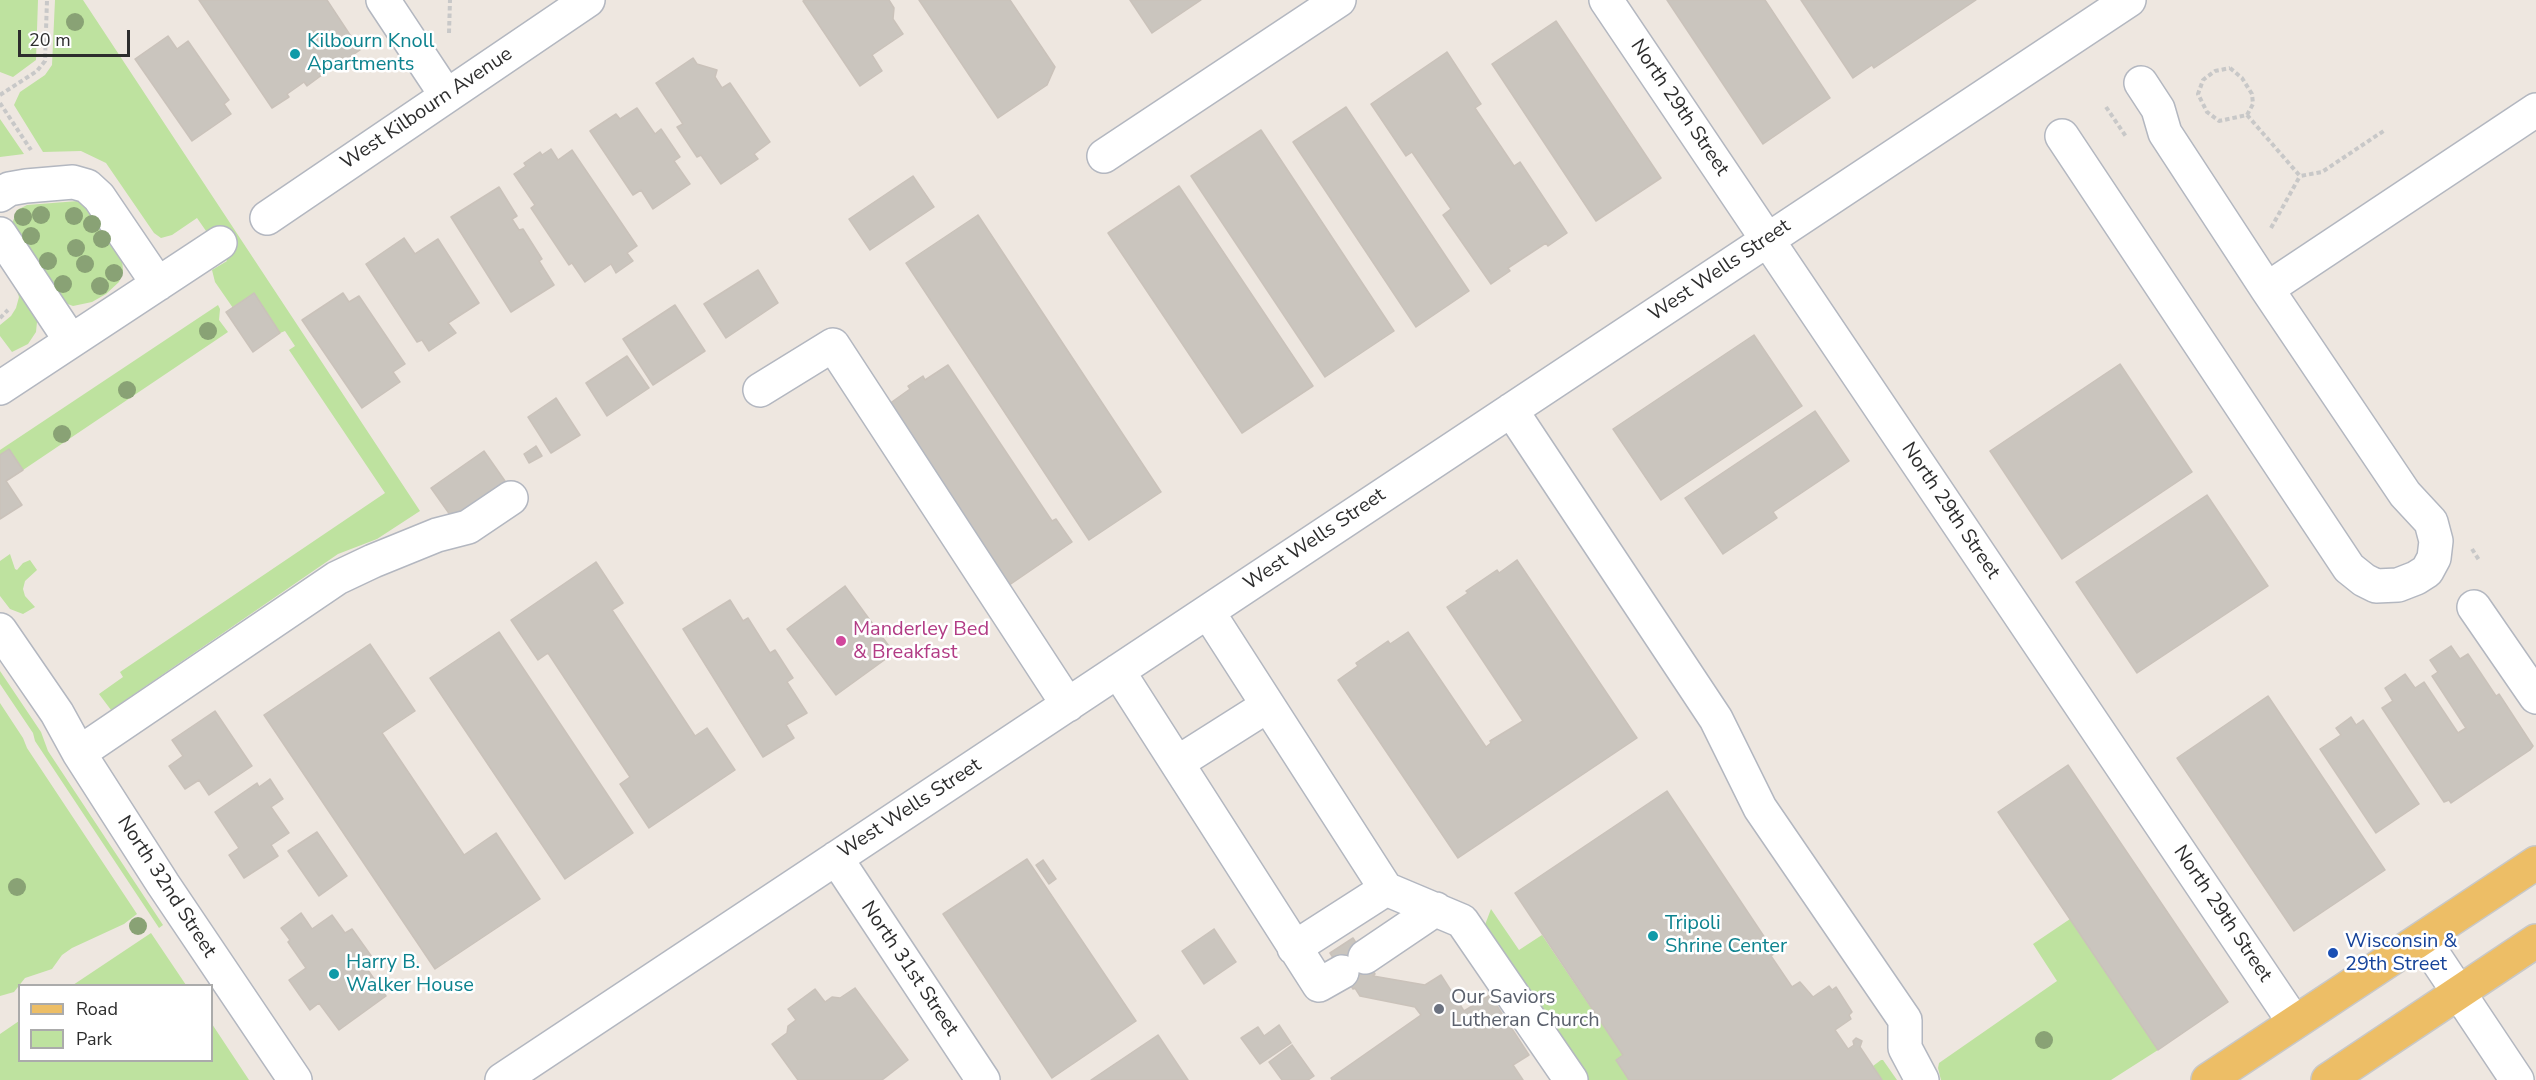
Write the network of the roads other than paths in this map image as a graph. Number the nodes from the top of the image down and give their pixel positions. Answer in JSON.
{"nodes":[{"id":1,"x":383,"y":0,"type":"edge"},
{"id":2,"x":588,"y":0,"type":"edge"},
{"id":3,"x":1339,"y":0,"type":"edge"},
{"id":4,"x":1606,"y":0,"type":"edge"},
{"id":5,"x":2129,"y":0,"type":"edge"},
{"id":6,"x":2141,"y":83,"type":"dead end"},
{"id":7,"x":446,"y":95,"type":"junction"},
{"id":8,"x":2536,"y":110,"type":"edge"},
{"id":9,"x":2062,"y":136,"type":"dead end"},
{"id":10,"x":1104,"y":156,"type":"dead end"},
{"id":11,"x":0,"y":195,"type":"edge"},
{"id":12,"x":267,"y":218,"type":"dead end"},
{"id":13,"x":0,"y":234,"type":"edge"},
{"id":14,"x":1768,"y":240,"type":"junction"},
{"id":15,"x":220,"y":243,"type":"dead end"},
{"id":16,"x":158,"y":284,"type":"junction"},
{"id":17,"x":2267,"y":289,"type":"junction"},
{"id":18,"x":71,"y":341,"type":"junction"},
{"id":19,"x":0,"y":388,"type":"edge"},
{"id":20,"x":760,"y":390,"type":"dead end"},
{"id":21,"x":1512,"y":410,"type":"junction"},
{"id":22,"x":512,"y":498,"type":"dead end"},
{"id":23,"x":2474,"y":607,"type":"dead end"},
{"id":24,"x":1208,"y":612,"type":"junction"},
{"id":25,"x":0,"y":630,"type":"edge"},
{"id":26,"x":1118,"y":671,"type":"junction"},
{"id":27,"x":2536,"y":697,"type":"edge"},
{"id":28,"x":1068,"y":705,"type":"junction"},
{"id":29,"x":1267,"y":706,"type":"junction"},
{"id":30,"x":79,"y":753,"type":"junction"},
{"id":31,"x":1177,"y":764,"type":"junction"},
{"id":32,"x":836,"y":858,"type":"junction"},
{"id":33,"x":2536,"y":863,"type":"edge"},
{"id":34,"x":1386,"y":889,"type":"junction"},
{"id":35,"x":1436,"y":909,"type":"junction"},
{"id":36,"x":2423,"y":939,"type":"junction"},
{"id":37,"x":2536,"y":941,"type":"edge"},
{"id":38,"x":1294,"y":948,"type":"junction"},
{"id":39,"x":2458,"y":993,"type":"junction"},
{"id":40,"x":2294,"y":1022,"type":"junction"},
{"id":41,"x":295,"y":1080,"type":"edge"},
{"id":42,"x":502,"y":1080,"type":"edge"},
{"id":43,"x":983,"y":1080,"type":"edge"},
{"id":44,"x":1571,"y":1080,"type":"edge"},
{"id":45,"x":1922,"y":1080,"type":"edge"},
{"id":46,"x":2208,"y":1080,"type":"edge"},
{"id":47,"x":2328,"y":1080,"type":"edge"},
{"id":48,"x":2517,"y":1080,"type":"edge"}],
"edges":[{"from":1,"to":7,"type":"street"},
{"from":2,"to":7,"type":"street","name":"West Kilbourn Avenue"},
{"from":3,"to":10,"type":"street"},
{"from":4,"to":14,"type":"street","name":"North 29th Street"},
{"from":5,"to":14,"type":"street","name":"West Wells Street"},
{"from":6,"to":17,"type":"street"},
{"from":7,"to":12,"type":"street","name":"West Kilbourn Avenue"},
{"from":8,"to":17,"type":"street"},
{"from":9,"to":17,"type":"street"},
{"from":11,"to":16,"type":"street"},
{"from":13,"to":18,"type":"street"},
{"from":14,"to":21,"type":"street","name":"West Wells Street"},
{"from":14,"to":40,"type":"street","name":"North 29th Street"},
{"from":15,"to":16,"type":"street"},
{"from":16,"to":18,"type":"street"},
{"from":18,"to":19,"type":"street"},
{"from":20,"to":28,"type":"street"},
{"from":21,"to":24,"type":"street","name":"West Wells Street"},
{"from":21,"to":45,"type":"street"},
{"from":22,"to":30,"type":"street"},
{"from":23,"to":27,"type":"street"},
{"from":24,"to":26,"type":"street","name":"West Wells Street"},
{"from":24,"to":29,"type":"street"},
{"from":25,"to":30,"type":"street","name":"North 32nd Street"},
{"from":26,"to":28,"type":"street","name":"West Wells Street"},
{"from":26,"to":31,"type":"street"},
{"from":28,"to":32,"type":"street","name":"West Wells Street"},
{"from":29,"to":31,"type":"street"},
{"from":29,"to":34,"type":"street"},
{"from":30,"to":41,"type":"street","name":"North 32nd Street"},
{"from":31,"to":38,"type":"street"},
{"from":32,"to":42,"type":"street","name":"West Wells Street"},
{"from":32,"to":43,"type":"street","name":"North 31st Street"},
{"from":33,"to":36,"type":"main road"},
{"from":34,"to":35,"type":"street"},
{"from":34,"to":38,"type":"street"},
{"from":35,"to":38,"type":"street"},
{"from":35,"to":44,"type":"street"},
{"from":36,"to":39,"type":"street"},
{"from":36,"to":40,"type":"main road"},
{"from":37,"to":39,"type":"main road"},
{"from":39,"to":47,"type":"main road"},
{"from":39,"to":48,"type":"street"},
{"from":40,"to":46,"type":"main road"}]}
